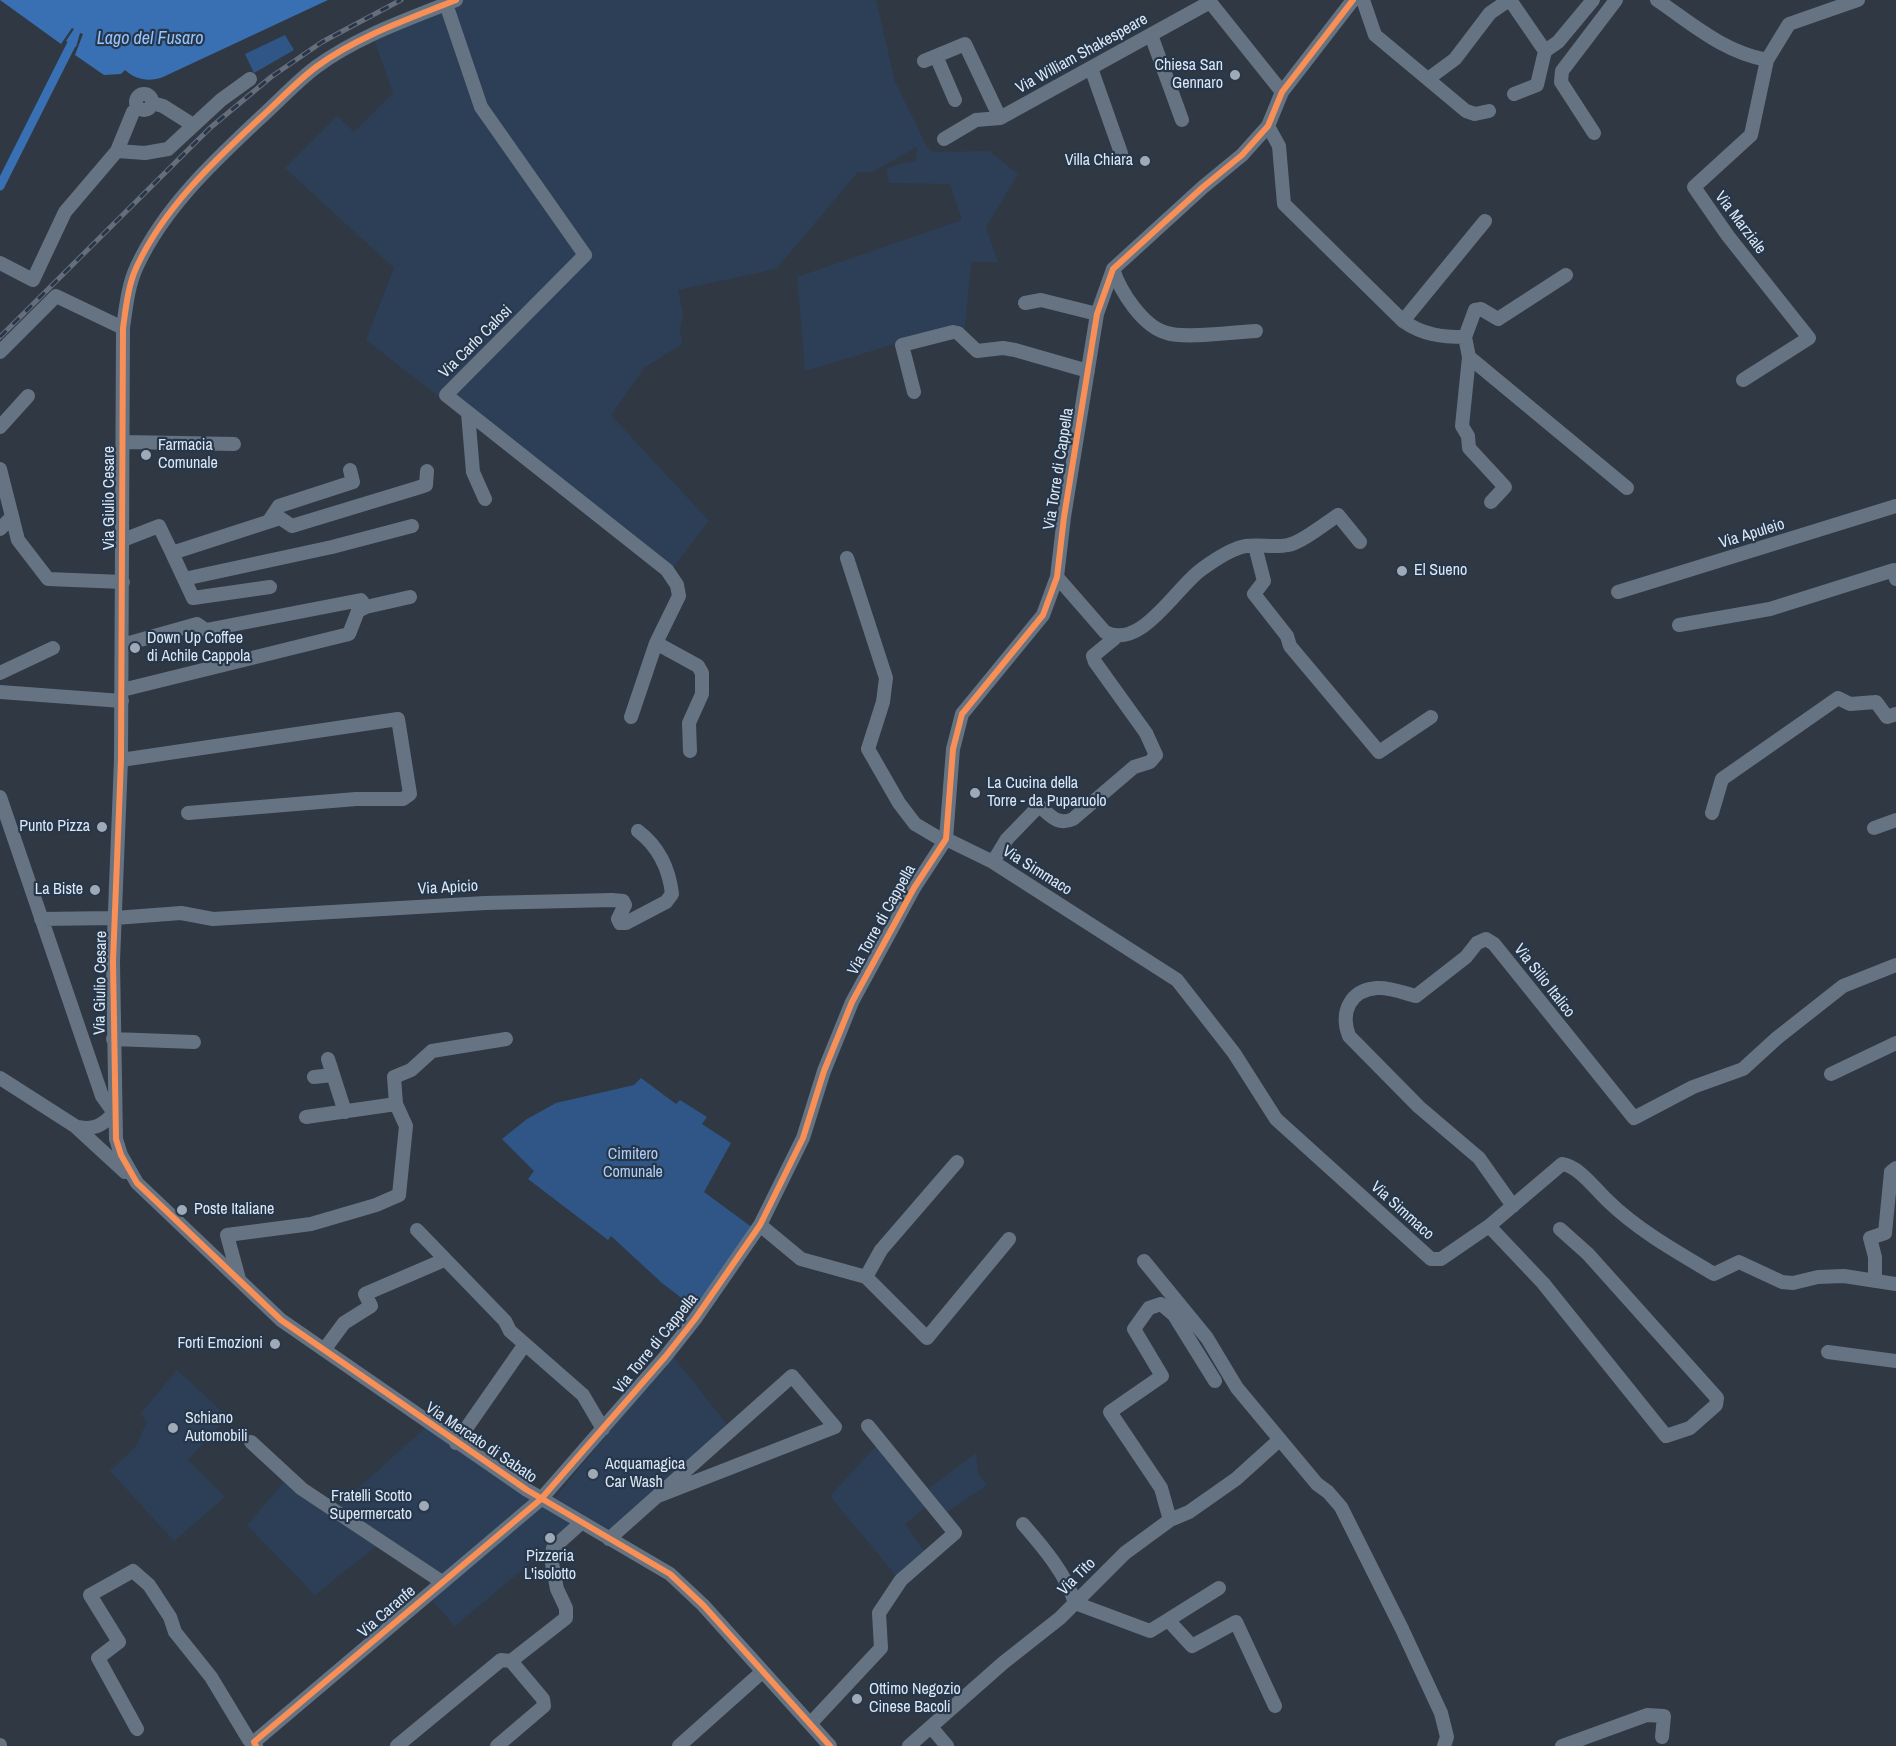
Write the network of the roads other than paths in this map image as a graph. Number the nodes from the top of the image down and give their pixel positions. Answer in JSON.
{"nodes":[{"id":1,"x":1353,"y":0,"type":"edge"},
{"id":2,"x":1363,"y":0,"type":"edge"},
{"id":3,"x":1509,"y":0,"type":"edge"},
{"id":4,"x":1593,"y":0,"type":"edge"},
{"id":5,"x":1616,"y":0,"type":"edge"},
{"id":6,"x":1657,"y":0,"type":"edge"},
{"id":7,"x":1858,"y":0,"type":"edge"},
{"id":8,"x":1210,"y":1,"type":"edge"},
{"id":9,"x":451,"y":2,"type":"edge"},
{"id":10,"x":1151,"y":35,"type":"junction"},
{"id":11,"x":1545,"y":51,"type":"junction"},
{"id":12,"x":1767,"y":60,"type":"junction"},
{"id":13,"x":1091,"y":68,"type":"junction"},
{"id":14,"x":250,"y":79,"type":"dead end"},
{"id":15,"x":1428,"y":79,"type":"junction"},
{"id":16,"x":1282,"y":92,"type":"junction"},
{"id":17,"x":1514,"y":94,"type":"dead end"},
{"id":18,"x":955,"y":100,"type":"dead end"},
{"id":19,"x":1488,"y":111,"type":"dead end"},
{"id":20,"x":1000,"y":118,"type":"junction"},
{"id":21,"x":1182,"y":120,"type":"dead end"},
{"id":22,"x":193,"y":125,"type":"junction"},
{"id":23,"x":1268,"y":126,"type":"junction"},
{"id":24,"x":1594,"y":133,"type":"dead end"},
{"id":25,"x":944,"y":139,"type":"dead end"},
{"id":26,"x":117,"y":151,"type":"junction"},
{"id":27,"x":1121,"y":153,"type":"dead end"},
{"id":28,"x":1485,"y":221,"type":"dead end"},
{"id":29,"x":0,"y":263,"type":"edge"},
{"id":30,"x":1113,"y":269,"type":"junction"},
{"id":31,"x":1566,"y":275,"type":"dead end"},
{"id":32,"x":1025,"y":303,"type":"dead end"},
{"id":33,"x":1097,"y":314,"type":"junction"},
{"id":34,"x":1403,"y":321,"type":"junction"},
{"id":35,"x":123,"y":328,"type":"junction"},
{"id":36,"x":1256,"y":331,"type":"dead end"},
{"id":37,"x":1466,"y":337,"type":"junction"},
{"id":38,"x":0,"y":352,"type":"edge"},
{"id":39,"x":1469,"y":357,"type":"junction"},
{"id":40,"x":1088,"y":371,"type":"junction"},
{"id":41,"x":1743,"y":380,"type":"dead end"},
{"id":42,"x":914,"y":392,"type":"dead end"},
{"id":43,"x":28,"y":396,"type":"dead end"},
{"id":44,"x":468,"y":412,"type":"junction"},
{"id":45,"x":0,"y":427,"type":"edge"},
{"id":46,"x":124,"y":442,"type":"junction"},
{"id":47,"x":234,"y":444,"type":"dead end"},
{"id":48,"x":0,"y":469,"type":"edge"},
{"id":49,"x":350,"y":470,"type":"dead end"},
{"id":50,"x":427,"y":471,"type":"dead end"},
{"id":51,"x":1627,"y":488,"type":"dead end"},
{"id":52,"x":485,"y":499,"type":"dead end"},
{"id":53,"x":1491,"y":502,"type":"dead end"},
{"id":54,"x":1896,"y":506,"type":"edge"},
{"id":55,"x":12,"y":517,"type":"junction"},
{"id":56,"x":269,"y":521,"type":"junction"},
{"id":57,"x":412,"y":526,"type":"dead end"},
{"id":58,"x":0,"y":529,"type":"edge"},
{"id":59,"x":123,"y":540,"type":"junction"},
{"id":60,"x":1360,"y":542,"type":"dead end"},
{"id":61,"x":1255,"y":546,"type":"junction"},
{"id":62,"x":172,"y":553,"type":"junction"},
{"id":63,"x":847,"y":558,"type":"dead end"},
{"id":64,"x":1057,"y":577,"type":"junction"},
{"id":65,"x":184,"y":579,"type":"junction"},
{"id":66,"x":1896,"y":579,"type":"edge"},
{"id":67,"x":123,"y":582,"type":"junction"},
{"id":68,"x":270,"y":587,"type":"dead end"},
{"id":69,"x":1618,"y":592,"type":"dead end"},
{"id":70,"x":410,"y":597,"type":"dead end"},
{"id":71,"x":366,"y":607,"type":"junction"},
{"id":72,"x":1679,"y":625,"type":"dead end"},
{"id":73,"x":1115,"y":638,"type":"junction"},
{"id":74,"x":656,"y":643,"type":"junction"},
{"id":75,"x":122,"y":645,"type":"junction"},
{"id":76,"x":53,"y":648,"type":"dead end"},
{"id":77,"x":0,"y":673,"type":"edge"},
{"id":78,"x":0,"y":692,"type":"edge"},
{"id":79,"x":122,"y":695,"type":"junction"},
{"id":80,"x":1896,"y":714,"type":"edge"},
{"id":81,"x":631,"y":717,"type":"dead end"},
{"id":82,"x":1431,"y":717,"type":"dead end"},
{"id":83,"x":690,"y":751,"type":"dead end"},
{"id":84,"x":121,"y":760,"type":"junction"},
{"id":85,"x":0,"y":798,"type":"edge"},
{"id":86,"x":188,"y":813,"type":"dead end"},
{"id":87,"x":1712,"y":813,"type":"dead end"},
{"id":88,"x":1896,"y":820,"type":"edge"},
{"id":89,"x":1874,"y":828,"type":"dead end"},
{"id":90,"x":638,"y":831,"type":"dead end"},
{"id":91,"x":946,"y":839,"type":"junction"},
{"id":92,"x":993,"y":862,"type":"junction"},
{"id":93,"x":115,"y":918,"type":"junction"},
{"id":94,"x":41,"y":919,"type":"junction"},
{"id":95,"x":1896,"y":965,"type":"edge"},
{"id":96,"x":506,"y":1039,"type":"dead end"},
{"id":97,"x":113,"y":1040,"type":"junction"},
{"id":98,"x":194,"y":1042,"type":"dead end"},
{"id":99,"x":1896,"y":1043,"type":"edge"},
{"id":100,"x":327,"y":1059,"type":"dead end"},
{"id":101,"x":1831,"y":1074,"type":"dead end"},
{"id":102,"x":333,"y":1075,"type":"junction"},
{"id":103,"x":314,"y":1077,"type":"dead end"},
{"id":104,"x":0,"y":1078,"type":"edge"},
{"id":105,"x":396,"y":1104,"type":"junction"},
{"id":106,"x":345,"y":1112,"type":"junction"},
{"id":107,"x":114,"y":1113,"type":"junction"},
{"id":108,"x":306,"y":1117,"type":"dead end"},
{"id":109,"x":75,"y":1126,"type":"junction"},
{"id":110,"x":116,"y":1139,"type":"junction"},
{"id":111,"x":93,"y":1141,"type":"junction"},
{"id":112,"x":121,"y":1155,"type":"joint"},
{"id":113,"x":957,"y":1162,"type":"dead end"},
{"id":114,"x":1896,"y":1168,"type":"edge"},
{"id":115,"x":137,"y":1184,"type":"junction"},
{"id":116,"x":1513,"y":1206,"type":"junction"},
{"id":117,"x":760,"y":1225,"type":"junction"},
{"id":118,"x":1489,"y":1226,"type":"junction"},
{"id":119,"x":1560,"y":1229,"type":"dead end"},
{"id":120,"x":417,"y":1230,"type":"dead end"},
{"id":121,"x":1009,"y":1239,"type":"dead end"},
{"id":122,"x":444,"y":1260,"type":"junction"},
{"id":123,"x":1144,"y":1262,"type":"dead end"},
{"id":124,"x":866,"y":1277,"type":"junction"},
{"id":125,"x":240,"y":1281,"type":"junction"},
{"id":126,"x":1875,"y":1281,"type":"junction"},
{"id":127,"x":1896,"y":1284,"type":"edge"},
{"id":128,"x":525,"y":1344,"type":"junction"},
{"id":129,"x":324,"y":1350,"type":"junction"},
{"id":130,"x":1828,"y":1352,"type":"dead end"},
{"id":131,"x":1896,"y":1361,"type":"edge"},
{"id":132,"x":1215,"y":1381,"type":"dead end"},
{"id":133,"x":868,"y":1426,"type":"dead end"},
{"id":134,"x":603,"y":1429,"type":"junction"},
{"id":135,"x":250,"y":1442,"type":"dead end"},
{"id":136,"x":1277,"y":1442,"type":"dead end"},
{"id":137,"x":456,"y":1443,"type":"junction"},
{"id":138,"x":658,"y":1496,"type":"junction"},
{"id":139,"x":546,"y":1502,"type":"junction"},
{"id":140,"x":1170,"y":1520,"type":"junction"},
{"id":141,"x":582,"y":1522,"type":"junction"},
{"id":142,"x":1023,"y":1524,"type":"dead end"},
{"id":143,"x":609,"y":1539,"type":"junction"},
{"id":144,"x":442,"y":1582,"type":"junction"},
{"id":145,"x":1220,"y":1588,"type":"dead end"},
{"id":146,"x":1075,"y":1603,"type":"junction"},
{"id":147,"x":1168,"y":1620,"type":"junction"},
{"id":148,"x":511,"y":1661,"type":"junction"},
{"id":149,"x":762,"y":1672,"type":"junction"},
{"id":150,"x":1275,"y":1706,"type":"dead end"},
{"id":151,"x":810,"y":1724,"type":"junction"},
{"id":152,"x":932,"y":1727,"type":"junction"},
{"id":153,"x":137,"y":1729,"type":"dead end"},
{"id":154,"x":1662,"y":1737,"type":"dead end"},
{"id":155,"x":258,"y":1743,"type":"edge"},
{"id":156,"x":397,"y":1746,"type":"edge"},
{"id":157,"x":496,"y":1746,"type":"edge"},
{"id":158,"x":679,"y":1746,"type":"edge"},
{"id":159,"x":830,"y":1746,"type":"edge"},
{"id":160,"x":909,"y":1746,"type":"edge"},
{"id":161,"x":947,"y":1746,"type":"edge"},
{"id":162,"x":1444,"y":1746,"type":"edge"},
{"id":163,"x":1562,"y":1746,"type":"edge"}],
"edges":[{"from":1,"to":16,"type":"street","name":"Via Torre di Cappella"},
{"from":2,"to":15,"type":"street"},
{"from":3,"to":11,"type":"street"},
{"from":3,"to":15,"type":"street"},
{"from":4,"to":11,"type":"street"},
{"from":5,"to":24,"type":"street"},
{"from":6,"to":12,"type":"street"},
{"from":7,"to":12,"type":"street","name":"Via Marziale"},
{"from":8,"to":10,"type":"street","name":"Via William Shakespeare"},
{"from":8,"to":16,"type":"street"},
{"from":9,"to":35,"type":"street","name":"Via Giulio Cesare"},
{"from":9,"to":44,"type":"street","name":"Via Carlo Calosi"},
{"from":10,"to":13,"type":"street","name":"Via William Shakespeare"},
{"from":10,"to":21,"type":"street"},
{"from":11,"to":17,"type":"street"},
{"from":12,"to":41,"type":"street","name":"Via Marziale"},
{"from":13,"to":20,"type":"street","name":"Via William Shakespeare"},
{"from":13,"to":27,"type":"street"},
{"from":14,"to":22,"type":"street"},
{"from":15,"to":19,"type":"street"},
{"from":16,"to":23,"type":"street","name":"Via Torre di Cappella"},
{"from":18,"to":20,"type":"street"},
{"from":20,"to":25,"type":"street","name":"Via William Shakespeare"},
{"from":22,"to":26,"type":"street"},
{"from":22,"to":26,"type":"street"},
{"from":23,"to":30,"type":"street","name":"Via Torre di Cappella"},
{"from":23,"to":34,"type":"street"},
{"from":26,"to":29,"type":"street"},
{"from":28,"to":34,"type":"street"},
{"from":30,"to":33,"type":"street","name":"Via Torre di Cappella"},
{"from":30,"to":36,"type":"street"},
{"from":31,"to":37,"type":"street"},
{"from":32,"to":33,"type":"street"},
{"from":33,"to":40,"type":"street","name":"Via Torre di Cappella"},
{"from":34,"to":37,"type":"street"},
{"from":35,"to":38,"type":"street"},
{"from":35,"to":46,"type":"street","name":"Via Giulio Cesare"},
{"from":37,"to":39,"type":"street"},
{"from":39,"to":51,"type":"street"},
{"from":39,"to":53,"type":"street"},
{"from":40,"to":42,"type":"street"},
{"from":40,"to":64,"type":"street","name":"Via Torre di Cappella"},
{"from":43,"to":45,"type":"street"},
{"from":44,"to":52,"type":"street"},
{"from":44,"to":74,"type":"street","name":"Via Carlo Calosi"},
{"from":46,"to":47,"type":"street"},
{"from":46,"to":59,"type":"street","name":"Via Giulio Cesare"},
{"from":48,"to":55,"type":"street"},
{"from":49,"to":56,"type":"street"},
{"from":50,"to":56,"type":"street"},
{"from":54,"to":69,"type":"street","name":"Via Apuleio"},
{"from":55,"to":58,"type":"street"},
{"from":55,"to":67,"type":"street"},
{"from":56,"to":62,"type":"street"},
{"from":57,"to":65,"type":"street"},
{"from":59,"to":62,"type":"street"},
{"from":59,"to":67,"type":"street","name":"Via Giulio Cesare"},
{"from":60,"to":61,"type":"street"},
{"from":61,"to":73,"type":"street"},
{"from":61,"to":82,"type":"street"},
{"from":62,"to":65,"type":"street"},
{"from":63,"to":91,"type":"street","name":"Via Simmaco"},
{"from":64,"to":73,"type":"street"},
{"from":64,"to":91,"type":"street","name":"Via Torre di Cappella"},
{"from":65,"to":68,"type":"street"},
{"from":66,"to":72,"type":"street"},
{"from":67,"to":75,"type":"street","name":"Via Giulio Cesare"},
{"from":70,"to":71,"type":"street"},
{"from":71,"to":75,"type":"street"},
{"from":71,"to":79,"type":"street"},
{"from":73,"to":92,"type":"street"},
{"from":74,"to":81,"type":"street","name":"Via Carlo Calosi"},
{"from":74,"to":83,"type":"street"},
{"from":75,"to":79,"type":"street","name":"Via Giulio Cesare"},
{"from":76,"to":77,"type":"street"},
{"from":78,"to":79,"type":"street"},
{"from":79,"to":84,"type":"street","name":"Via Giulio Cesare"},
{"from":80,"to":87,"type":"street"},
{"from":84,"to":86,"type":"street"},
{"from":84,"to":93,"type":"street","name":"Via Giulio Cesare"},
{"from":85,"to":94,"type":"street"},
{"from":88,"to":89,"type":"street"},
{"from":90,"to":93,"type":"street","name":"Via Apicio"},
{"from":91,"to":92,"type":"street","name":"Via Simmaco"},
{"from":91,"to":117,"type":"street","name":"Via Torre di Cappella"},
{"from":92,"to":118,"type":"street","name":"Via Simmaco"},
{"from":93,"to":94,"type":"street"},
{"from":93,"to":97,"type":"street","name":"Via Giulio Cesare"},
{"from":94,"to":107,"type":"street"},
{"from":95,"to":116,"type":"street","name":"Via Silio Italico"},
{"from":96,"to":105,"type":"street"},
{"from":97,"to":98,"type":"street"},
{"from":97,"to":107,"type":"street","name":"Via Giulio Cesare"},
{"from":99,"to":101,"type":"street"},
{"from":100,"to":102,"type":"street"},
{"from":102,"to":103,"type":"street"},
{"from":102,"to":106,"type":"street"},
{"from":104,"to":109,"type":"street"},
{"from":105,"to":106,"type":"street"},
{"from":105,"to":125,"type":"street"},
{"from":106,"to":108,"type":"street"},
{"from":107,"to":109,"type":"street"},
{"from":107,"to":110,"type":"street","name":"Via Giulio Cesare"},
{"from":109,"to":110,"type":"street"},
{"from":109,"to":111,"type":"street"},
{"from":110,"to":111,"type":"street"},
{"from":110,"to":112,"type":"street","name":"Via Giulio Cesare"},
{"from":111,"to":115,"type":"street"},
{"from":112,"to":115,"type":"street","name":"Via Mercato di Sabato"},
{"from":113,"to":124,"type":"street"},
{"from":114,"to":126,"type":"street"},
{"from":115,"to":125,"type":"street","name":"Via Mercato di Sabato"},
{"from":116,"to":118,"type":"street","name":"Via Simmaco"},
{"from":116,"to":126,"type":"street","name":"Via Simmaco"},
{"from":117,"to":124,"type":"street"},
{"from":117,"to":134,"type":"street","name":"Via Torre di Cappella"},
{"from":118,"to":119,"type":"street"},
{"from":120,"to":122,"type":"street"},
{"from":121,"to":124,"type":"street"},
{"from":122,"to":128,"type":"street"},
{"from":122,"to":129,"type":"street"},
{"from":123,"to":162,"type":"street"},
{"from":125,"to":129,"type":"street","name":"Via Mercato di Sabato"},
{"from":126,"to":127,"type":"street","name":"Via Simmaco"},
{"from":128,"to":134,"type":"street"},
{"from":128,"to":137,"type":"street"},
{"from":129,"to":137,"type":"street","name":"Via Mercato di Sabato"},
{"from":130,"to":131,"type":"street"},
{"from":132,"to":140,"type":"street"},
{"from":133,"to":151,"type":"street"},
{"from":134,"to":139,"type":"street","name":"Via Torre di Cappella"},
{"from":135,"to":144,"type":"street"},
{"from":136,"to":140,"type":"street","name":"Via Tito"},
{"from":137,"to":139,"type":"street","name":"Via Mercato di Sabato"},
{"from":138,"to":138,"type":"street"},
{"from":138,"to":143,"type":"street"},
{"from":139,"to":141,"type":"street","name":"Via Mercato di Sabato"},
{"from":139,"to":144,"type":"street","name":"Via Caranfe"},
{"from":139,"to":155,"type":"street"},
{"from":140,"to":146,"type":"street","name":"Via Tito"},
{"from":141,"to":143,"type":"street","name":"Via Mercato di Sabato"},
{"from":141,"to":148,"type":"street"},
{"from":142,"to":146,"type":"street"},
{"from":143,"to":149,"type":"street","name":"Via Mercato di Sabato"},
{"from":144,"to":155,"type":"street","name":"Via Caranfe"},
{"from":145,"to":147,"type":"street"},
{"from":146,"to":147,"type":"street"},
{"from":146,"to":152,"type":"street","name":"Via Tito"},
{"from":147,"to":150,"type":"street"},
{"from":148,"to":156,"type":"street"},
{"from":148,"to":157,"type":"street"},
{"from":149,"to":151,"type":"street","name":"Via Mercato di Sabato"},
{"from":149,"to":158,"type":"street"},
{"from":151,"to":159,"type":"street","name":"Via Mercato di Sabato"},
{"from":152,"to":160,"type":"street","name":"Via Tito"},
{"from":152,"to":161,"type":"street"},
{"from":153,"to":155,"type":"street"},
{"from":154,"to":163,"type":"street"}]}
